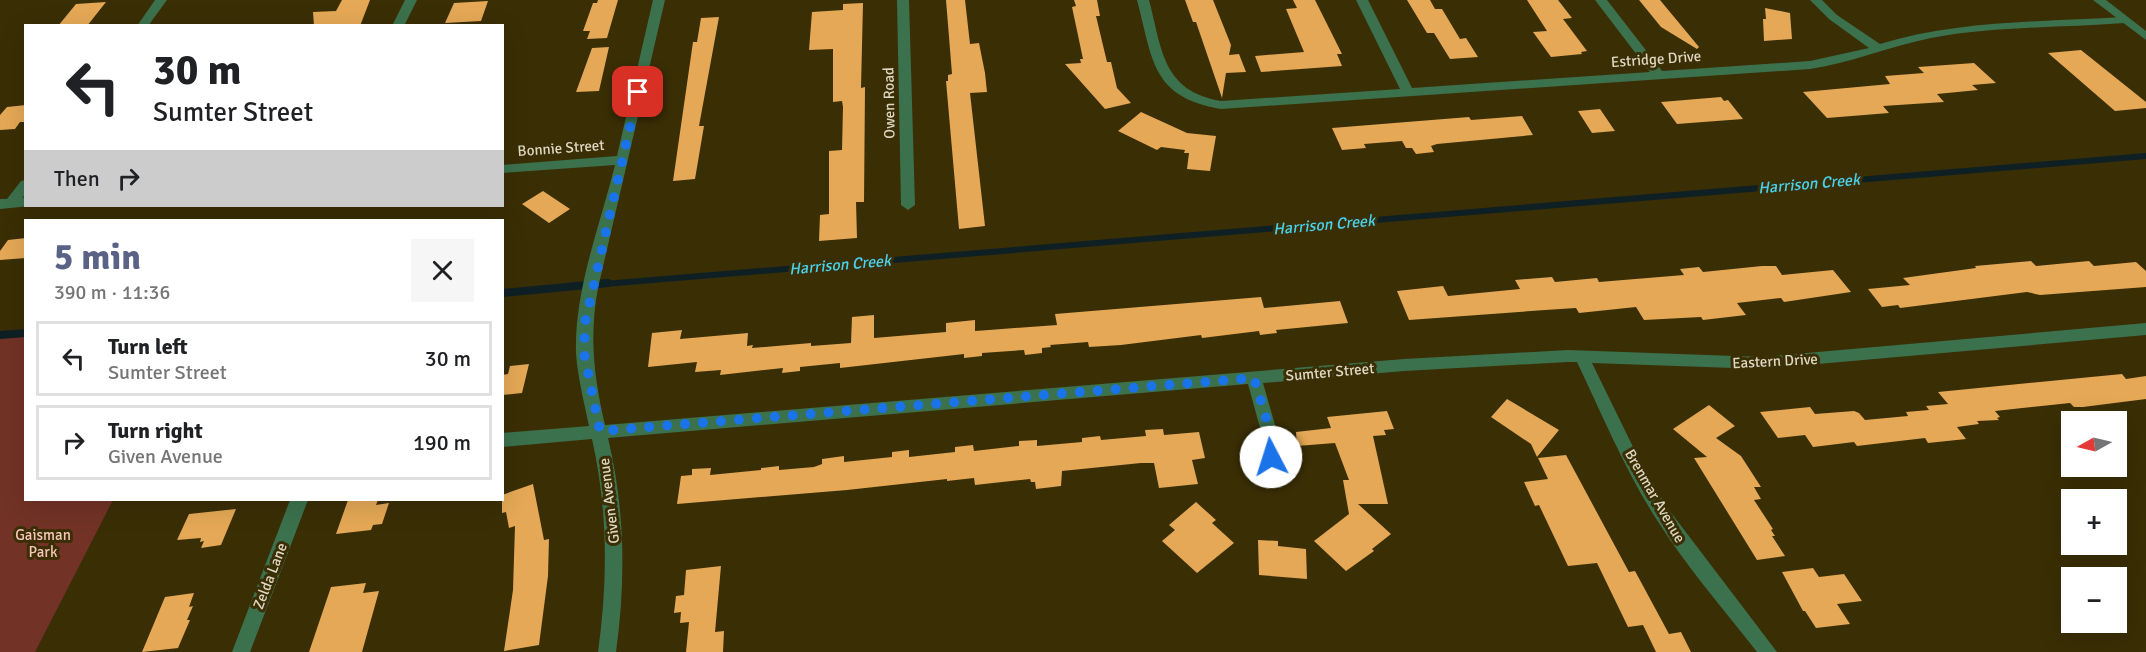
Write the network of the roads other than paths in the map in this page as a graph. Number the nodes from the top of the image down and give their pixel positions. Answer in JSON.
{"nodes":[{"id":1,"x":161,"y":0,"type":"edge"},
{"id":2,"x":411,"y":0,"type":"edge"},
{"id":3,"x":659,"y":0,"type":"edge"},
{"id":4,"x":903,"y":0,"type":"edge"},
{"id":5,"x":1143,"y":0,"type":"edge"},
{"id":6,"x":1362,"y":0,"type":"edge"},
{"id":7,"x":1601,"y":0,"type":"edge"},
{"id":8,"x":1816,"y":0,"type":"edge"},
{"id":9,"x":2099,"y":0,"type":"edge"},
{"id":10,"x":2124,"y":20,"type":"junction"},
{"id":11,"x":143,"y":24,"type":"edge"},
{"id":12,"x":399,"y":24,"type":"edge"},
{"id":13,"x":2146,"y":37,"type":"edge"},
{"id":14,"x":1876,"y":47,"type":"junction"},
{"id":15,"x":1658,"y":75,"type":"junction"},
{"id":16,"x":1408,"y":92,"type":"junction"},
{"id":17,"x":622,"y":160,"type":"junction"},
{"id":18,"x":504,"y":169,"type":"edge"},
{"id":19,"x":24,"y":187,"type":"edge"},
{"id":20,"x":12,"y":203,"type":"edge"},
{"id":21,"x":908,"y":205,"type":"dead end"},
{"id":22,"x":2146,"y":329,"type":"edge"},
{"id":23,"x":1582,"y":357,"type":"junction"},
{"id":24,"x":1404,"y":365,"type":"joint"},
{"id":25,"x":1254,"y":378,"type":"junction"},
{"id":26,"x":600,"y":431,"type":"junction"},
{"id":27,"x":504,"y":440,"type":"edge"},
{"id":28,"x":1265,"y":475,"type":"dead end"},
{"id":29,"x":299,"y":501,"type":"edge"},
{"id":30,"x":241,"y":652,"type":"edge"},
{"id":31,"x":607,"y":652,"type":"edge"},
{"id":32,"x":1768,"y":652,"type":"edge"}],
"edges":[{"from":1,"to":11,"type":"street"},
{"from":2,"to":12,"type":"street"},
{"from":3,"to":17,"type":"street","name":"Given Avenue"},
{"from":4,"to":21,"type":"street","name":"Owen Road"},
{"from":5,"to":16,"type":"street","name":"Estridge Drive"},
{"from":6,"to":16,"type":"street"},
{"from":7,"to":15,"type":"street"},
{"from":8,"to":14,"type":"street"},
{"from":9,"to":10,"type":"street"},
{"from":10,"to":13,"type":"street"},
{"from":10,"to":14,"type":"street","name":"Estridge Drive"},
{"from":14,"to":15,"type":"street","name":"Estridge Drive"},
{"from":15,"to":16,"type":"street","name":"Estridge Drive"},
{"from":17,"to":18,"type":"street","name":"Bonnie Street"},
{"from":17,"to":26,"type":"street","name":"Given Avenue"},
{"from":19,"to":20,"type":"street"},
{"from":22,"to":23,"type":"street","name":"Eastern Drive"},
{"from":23,"to":24,"type":"street","name":"Eastern Drive"},
{"from":23,"to":32,"type":"street","name":"Brenmar Avenue"},
{"from":24,"to":25,"type":"street","name":"Sumter Street"},
{"from":25,"to":26,"type":"street","name":"Sumter Street"},
{"from":25,"to":28,"type":"street"},
{"from":26,"to":27,"type":"street","name":"Sumter Street"},
{"from":26,"to":31,"type":"street","name":"Given Avenue"},
{"from":29,"to":30,"type":"street","name":"Zelda Lane"}]}
